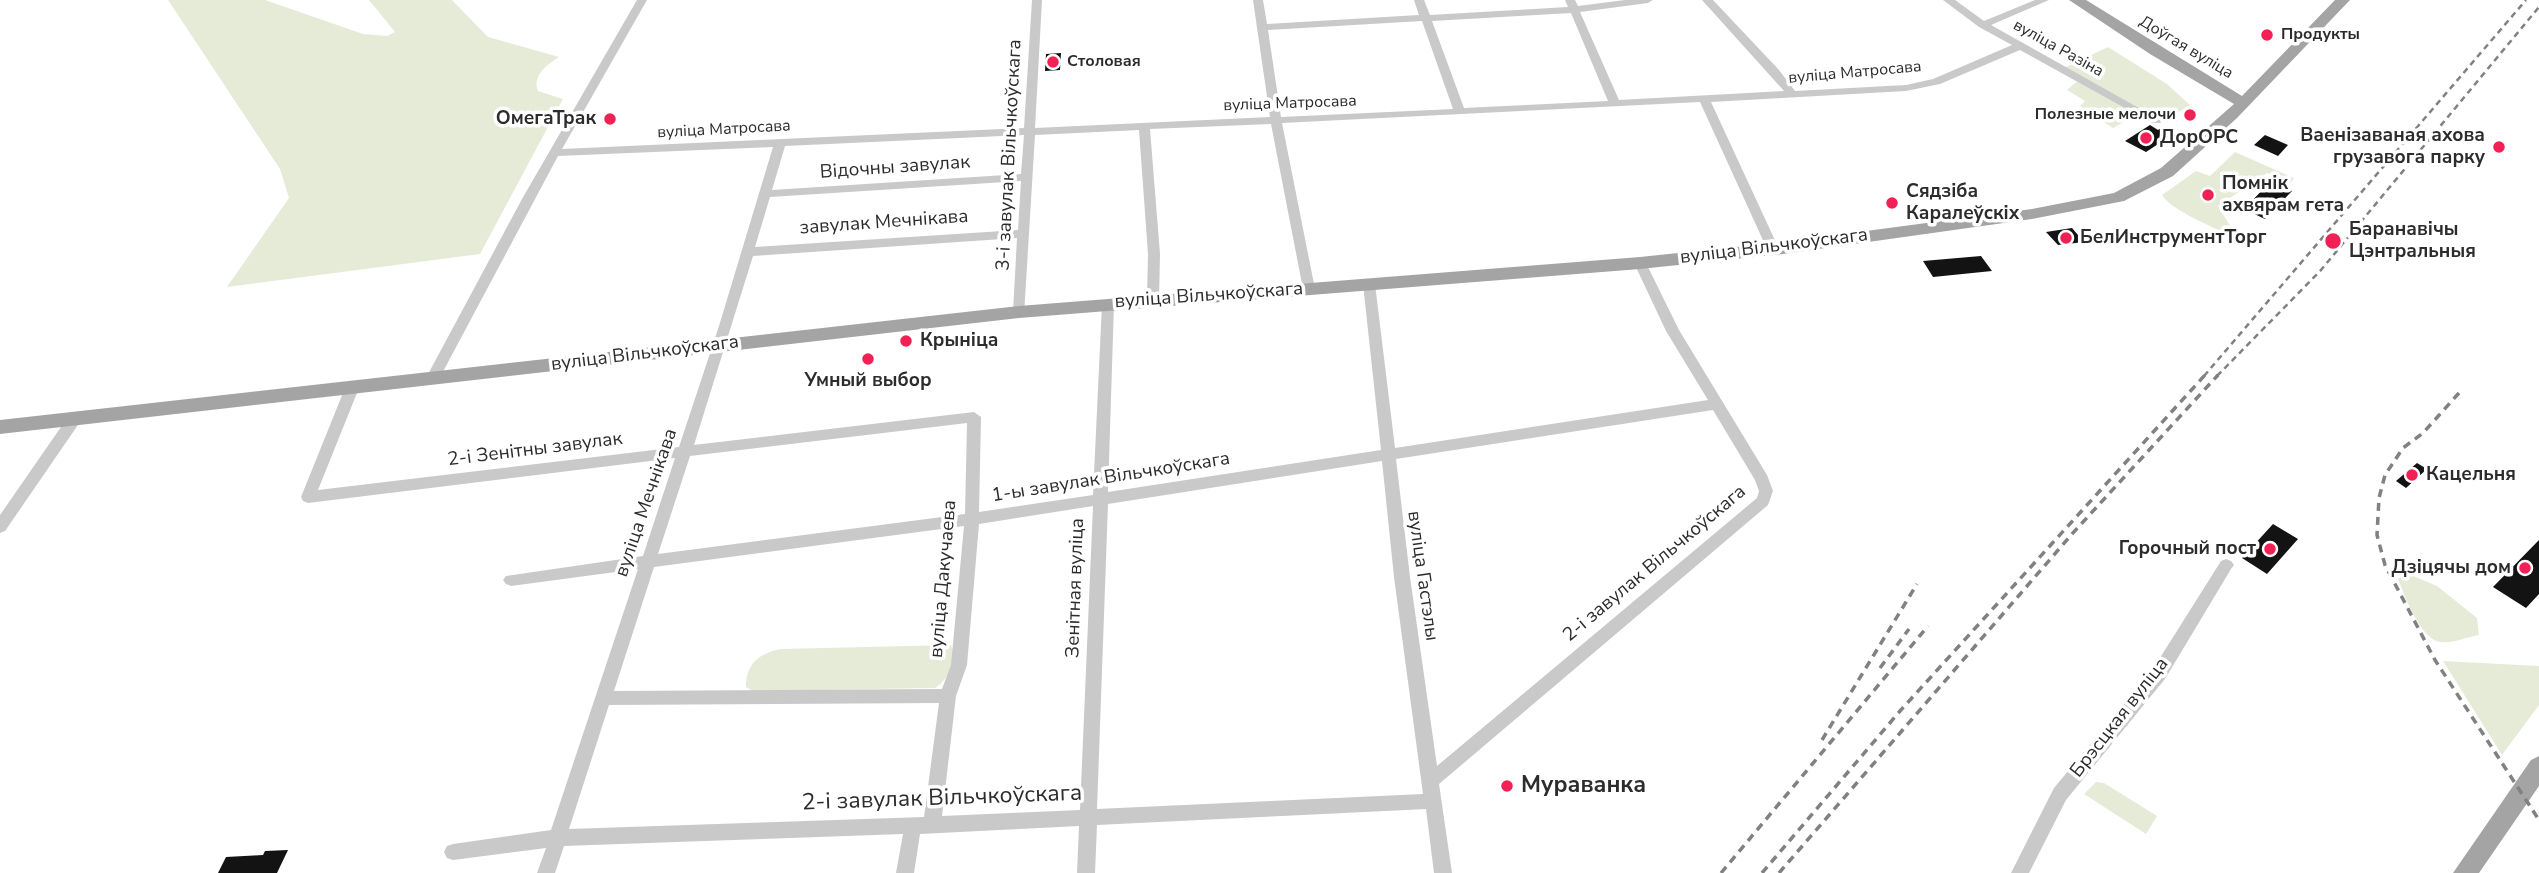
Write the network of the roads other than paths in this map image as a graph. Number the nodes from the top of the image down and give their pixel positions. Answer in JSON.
{"nodes":[{"id":1,"x":642,"y":0,"type":"edge"},
{"id":2,"x":1037,"y":0,"type":"edge"},
{"id":3,"x":1258,"y":0,"type":"edge"},
{"id":4,"x":1419,"y":0,"type":"edge"},
{"id":5,"x":1648,"y":0,"type":"edge"},
{"id":6,"x":1707,"y":0,"type":"edge"},
{"id":7,"x":1948,"y":0,"type":"edge"},
{"id":8,"x":2044,"y":0,"type":"edge"},
{"id":9,"x":2076,"y":0,"type":"edge"},
{"id":10,"x":2343,"y":0,"type":"edge"},
{"id":11,"x":1572,"y":5,"type":"edge"},
{"id":12,"x":1426,"y":20,"type":"junction"},
{"id":13,"x":1983,"y":25,"type":"junction"},
{"id":14,"x":1261,"y":27,"type":"junction"},
{"id":15,"x":2019,"y":46,"type":"junction"},
{"id":16,"x":1792,"y":94,"type":"junction"},
{"id":17,"x":1704,"y":99,"type":"junction"},
{"id":18,"x":2244,"y":103,"type":"junction"},
{"id":19,"x":1615,"y":104,"type":"junction"},
{"id":20,"x":1460,"y":112,"type":"junction"},
{"id":21,"x":1276,"y":121,"type":"junction"},
{"id":22,"x":2156,"y":121,"type":"dead end"},
{"id":23,"x":1144,"y":126,"type":"junction"},
{"id":24,"x":1030,"y":131,"type":"junction"},
{"id":25,"x":780,"y":143,"type":"junction"},
{"id":26,"x":554,"y":153,"type":"junction"},
{"id":27,"x":1027,"y":177,"type":"junction"},
{"id":28,"x":765,"y":194,"type":"junction"},
{"id":29,"x":1023,"y":234,"type":"junction"},
{"id":30,"x":1773,"y":249,"type":"junction"},
{"id":31,"x":747,"y":252,"type":"junction"},
{"id":32,"x":1640,"y":262,"type":"junction"},
{"id":33,"x":1369,"y":284,"type":"junction"},
{"id":34,"x":1309,"y":289,"type":"junction"},
{"id":35,"x":1153,"y":300,"type":"junction"},
{"id":36,"x":1108,"y":304,"type":"junction"},
{"id":37,"x":1019,"y":312,"type":"junction"},
{"id":38,"x":720,"y":345,"type":"junction"},
{"id":39,"x":433,"y":378,"type":"junction"},
{"id":40,"x":352,"y":388,"type":"junction"},
{"id":41,"x":1717,"y":404,"type":"junction"},
{"id":42,"x":974,"y":417,"type":"joint"},
{"id":43,"x":75,"y":418,"type":"junction"},
{"id":44,"x":0,"y":427,"type":"edge"},
{"id":45,"x":686,"y":451,"type":"junction"},
{"id":46,"x":1387,"y":455,"type":"junction"},
{"id":47,"x":1099,"y":500,"type":"junction"},
{"id":48,"x":972,"y":519,"type":"junction"},
{"id":49,"x":0,"y":527,"type":"edge"},
{"id":50,"x":647,"y":563,"type":"junction"},
{"id":51,"x":2225,"y":565,"type":"dead end"},
{"id":52,"x":511,"y":580,"type":"dead end"},
{"id":53,"x":948,"y":696,"type":"junction"},
{"id":54,"x":603,"y":698,"type":"junction"},
{"id":55,"x":2539,"y":767,"type":"edge"},
{"id":56,"x":1432,"y":780,"type":"junction"},
{"id":57,"x":1434,"y":801,"type":"junction"},
{"id":58,"x":1088,"y":817,"type":"junction"},
{"id":59,"x":932,"y":825,"type":"junction"},
{"id":60,"x":914,"y":826,"type":"junction"},
{"id":61,"x":556,"y":838,"type":"junction"},
{"id":62,"x":453,"y":852,"type":"dead end"},
{"id":63,"x":546,"y":873,"type":"edge"},
{"id":64,"x":905,"y":873,"type":"edge"},
{"id":65,"x":1086,"y":873,"type":"edge"},
{"id":66,"x":1443,"y":873,"type":"edge"},
{"id":67,"x":2020,"y":873,"type":"edge"},
{"id":68,"x":2465,"y":873,"type":"edge"}],
"edges":[{"from":1,"to":26,"type":"street"},
{"from":2,"to":24,"type":"street","name":"3-і завулак Вільчкоўскага"},
{"from":3,"to":14,"type":"street"},
{"from":4,"to":12,"type":"street"},
{"from":5,"to":11,"type":"street"},
{"from":6,"to":16,"type":"street"},
{"from":7,"to":13,"type":"street","name":"вуліца Разіна"},
{"from":8,"to":13,"type":"street"},
{"from":9,"to":18,"type":"main road","name":"Доўгая вуліца"},
{"from":10,"to":18,"type":"main road","name":"вуліца Вільчкоўскага"},
{"from":11,"to":12,"type":"street"},
{"from":11,"to":19,"type":"street"},
{"from":12,"to":14,"type":"street"},
{"from":12,"to":20,"type":"street"},
{"from":13,"to":15,"type":"street","name":"вуліца Разіна"},
{"from":14,"to":21,"type":"street"},
{"from":15,"to":16,"type":"street","name":"вуліца Матросава"},
{"from":15,"to":22,"type":"street","name":"вуліца Разіна"},
{"from":16,"to":17,"type":"street","name":"вуліца Матросава"},
{"from":17,"to":19,"type":"street","name":"вуліца Матросава"},
{"from":17,"to":30,"type":"street"},
{"from":18,"to":30,"type":"main road","name":"вуліца Вільчкоўскага"},
{"from":19,"to":20,"type":"street","name":"вуліца Матросава"},
{"from":20,"to":21,"type":"street","name":"вуліца Матросава"},
{"from":21,"to":23,"type":"street","name":"вуліца Матросава"},
{"from":21,"to":34,"type":"street"},
{"from":23,"to":24,"type":"street","name":"вуліца Матросава"},
{"from":23,"to":35,"type":"street"},
{"from":24,"to":25,"type":"street","name":"вуліца Матросава"},
{"from":24,"to":27,"type":"street","name":"3-і завулак Вільчкоўскага"},
{"from":25,"to":26,"type":"street","name":"вуліца Матросава"},
{"from":25,"to":28,"type":"street","name":"вуліца Мечнікава"},
{"from":26,"to":39,"type":"street"},
{"from":27,"to":28,"type":"street","name":"Відочны завулак"},
{"from":27,"to":29,"type":"street","name":"3-і завулак Вільчкоўскага"},
{"from":28,"to":31,"type":"street","name":"вуліца Мечнікава"},
{"from":29,"to":31,"type":"street","name":"завулак Мечнікава"},
{"from":29,"to":37,"type":"street","name":"3-і завулак Вільчкоўскага"},
{"from":30,"to":32,"type":"main road","name":"вуліца Вільчкоўскага"},
{"from":31,"to":38,"type":"street","name":"вуліца Мечнікава"},
{"from":32,"to":33,"type":"main road","name":"вуліца Вільчкоўскага"},
{"from":32,"to":41,"type":"street","name":"2-і завулак Вільчкоўскага"},
{"from":33,"to":34,"type":"main road","name":"вуліца Вільчкоўскага"},
{"from":33,"to":46,"type":"street","name":"вуліца Гастэлы"},
{"from":34,"to":35,"type":"main road","name":"вуліца Вільчкоўскага"},
{"from":35,"to":36,"type":"main road","name":"вуліца Вільчкоўскага"},
{"from":36,"to":37,"type":"main road","name":"вуліца Вільчкоўскага"},
{"from":36,"to":47,"type":"street","name":"Зенітная вуліца"},
{"from":37,"to":38,"type":"main road","name":"вуліца Вільчкоўскага"},
{"from":38,"to":39,"type":"main road","name":"вуліца Вільчкоўскага"},
{"from":38,"to":45,"type":"street","name":"вуліца Мечнікава"},
{"from":39,"to":40,"type":"main road","name":"вуліца Вільчкоўскага"},
{"from":40,"to":43,"type":"main road","name":"вуліца Вільчкоўскага"},
{"from":40,"to":45,"type":"street","name":"2-і Зенітны завулак"},
{"from":41,"to":46,"type":"street","name":"1-ы завулак Вільчкоўскага"},
{"from":41,"to":56,"type":"street","name":"2-і завулак Вільчкоўскага"},
{"from":42,"to":45,"type":"street","name":"2-і Зенітны завулак"},
{"from":42,"to":48,"type":"street","name":"вуліца Дакучаева"},
{"from":43,"to":44,"type":"main road","name":"вуліца Вільчкоўскага"},
{"from":43,"to":49,"type":"street"},
{"from":45,"to":50,"type":"street","name":"вуліца Мечнікава"},
{"from":46,"to":47,"type":"street","name":"1-ы завулак Вільчкоўскага"},
{"from":46,"to":56,"type":"street","name":"вуліца Гастэлы"},
{"from":47,"to":48,"type":"street","name":"1-ы завулак Вільчкоўскага"},
{"from":47,"to":58,"type":"street","name":"Зенітная вуліца"},
{"from":48,"to":50,"type":"street","name":"1-ы завулак Вільчкоўскага"},
{"from":48,"to":53,"type":"street","name":"вуліца Дакучаева"},
{"from":50,"to":52,"type":"street","name":"1-ы завулак Вільчкоўскага"},
{"from":50,"to":54,"type":"street","name":"вуліца Мечнікава"},
{"from":51,"to":67,"type":"street","name":"Брэсцкая вуліца"},
{"from":53,"to":54,"type":"street"},
{"from":53,"to":59,"type":"street","name":"вуліца Дакучаева"},
{"from":54,"to":61,"type":"street","name":"вуліца Мечнікава"},
{"from":55,"to":68,"type":"main road"},
{"from":56,"to":57,"type":"street","name":"вуліца Гастэлы"},
{"from":57,"to":58,"type":"street","name":"2-і завулак Вільчкоўскага"},
{"from":57,"to":66,"type":"street","name":"вуліца Гастэлы"},
{"from":58,"to":59,"type":"street","name":"2-і завулак Вільчкоўскага"},
{"from":58,"to":65,"type":"street","name":"Зенітная вуліца"},
{"from":59,"to":60,"type":"street","name":"2-і завулак Вільчкоўскага"},
{"from":60,"to":61,"type":"street","name":"2-і завулак Вільчкоўскага"},
{"from":60,"to":64,"type":"street"},
{"from":61,"to":62,"type":"street","name":"2-і завулак Вільчкоўскага"},
{"from":61,"to":63,"type":"street","name":"вуліца Мечнікава"}]}
